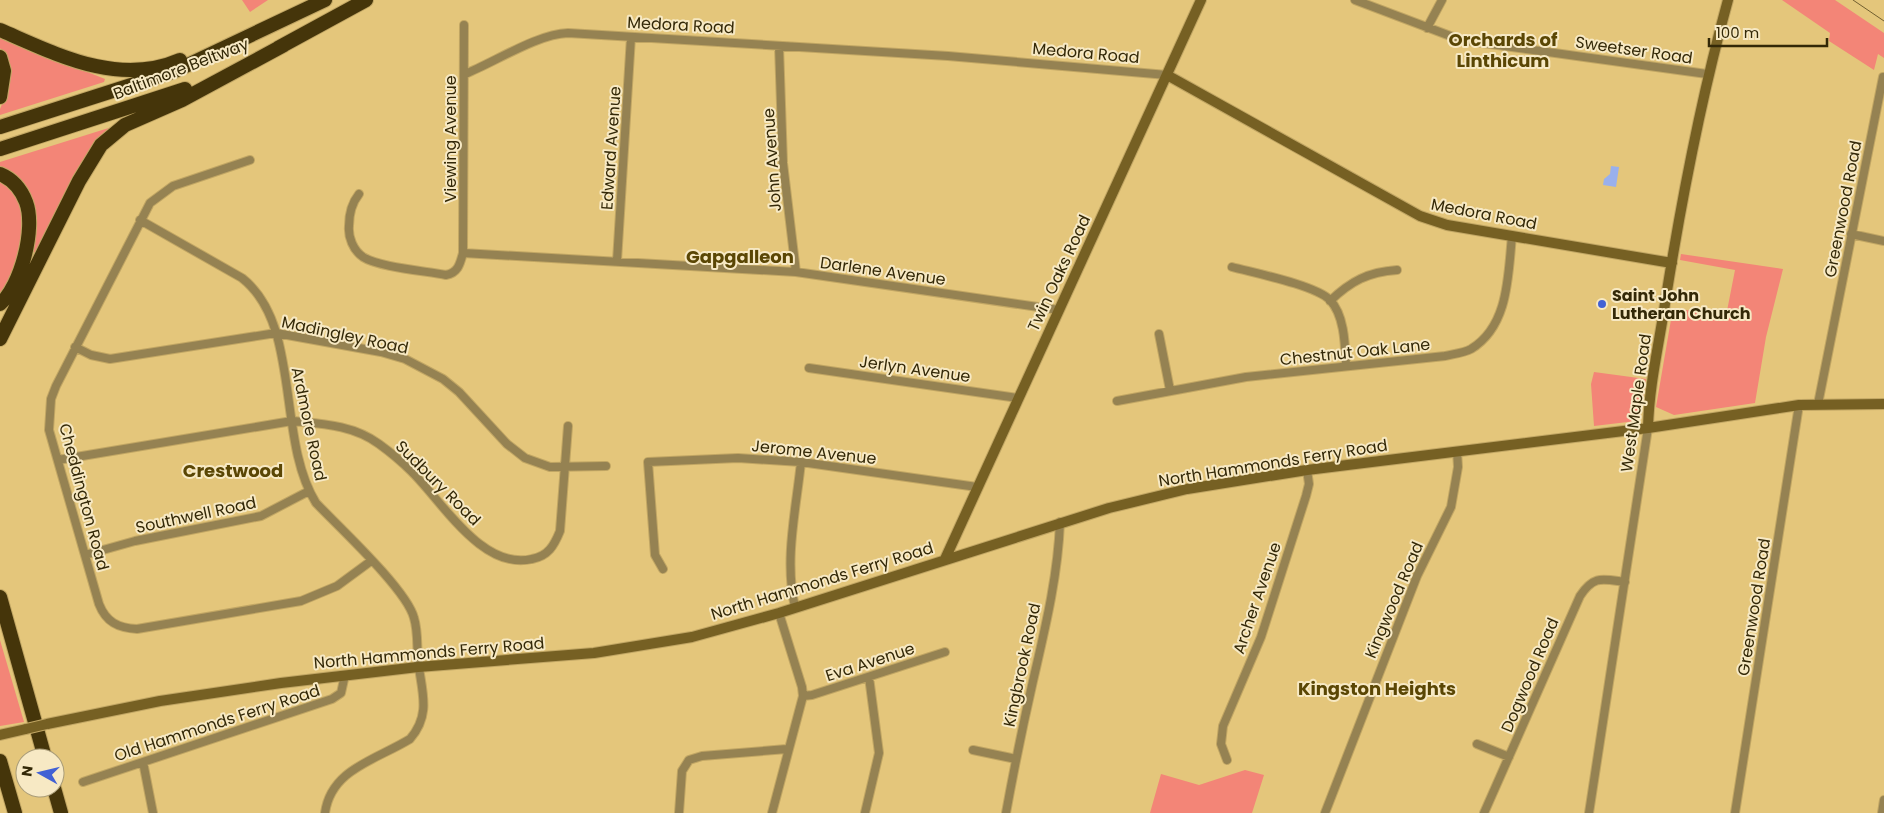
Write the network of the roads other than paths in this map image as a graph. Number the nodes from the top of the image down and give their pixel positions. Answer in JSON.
{"nodes":[{"id":1,"x":325,"y":0,"type":"edge"},
{"id":2,"x":366,"y":0,"type":"edge"},
{"id":3,"x":1201,"y":0,"type":"edge"},
{"id":4,"x":1356,"y":0,"type":"edge"},
{"id":5,"x":1442,"y":0,"type":"edge"},
{"id":6,"x":1728,"y":0,"type":"edge"},
{"id":7,"x":464,"y":25,"type":"dead end"},
{"id":8,"x":1427,"y":28,"type":"junction"},
{"id":9,"x":0,"y":30,"type":"edge"},
{"id":10,"x":253,"y":35,"type":"junction"},
{"id":11,"x":631,"y":37,"type":"junction"},
{"id":12,"x":284,"y":45,"type":"junction"},
{"id":13,"x":779,"y":46,"type":"junction"},
{"id":14,"x":0,"y":57,"type":"edge"},
{"id":15,"x":465,"y":74,"type":"junction"},
{"id":16,"x":1707,"y":74,"type":"junction"},
{"id":17,"x":1167,"y":75,"type":"junction"},
{"id":18,"x":1883,"y":77,"type":"edge"},
{"id":19,"x":0,"y":97,"type":"edge"},
{"id":20,"x":0,"y":127,"type":"edge"},
{"id":21,"x":0,"y":149,"type":"edge"},
{"id":22,"x":250,"y":160,"type":"dead end"},
{"id":23,"x":0,"y":174,"type":"edge"},
{"id":24,"x":359,"y":194,"type":"dead end"},
{"id":25,"x":140,"y":220,"type":"junction"},
{"id":26,"x":1851,"y":234,"type":"junction"},
{"id":27,"x":1512,"y":236,"type":"junction"},
{"id":28,"x":1884,"y":241,"type":"edge"},
{"id":29,"x":463,"y":253,"type":"junction"},
{"id":30,"x":617,"y":261,"type":"junction"},
{"id":31,"x":1672,"y":263,"type":"junction"},
{"id":32,"x":1232,"y":267,"type":"dead end"},
{"id":33,"x":1397,"y":270,"type":"dead end"},
{"id":34,"x":796,"y":272,"type":"junction"},
{"id":35,"x":1330,"y":300,"type":"junction"},
{"id":36,"x":0,"y":304,"type":"edge"},
{"id":37,"x":1059,"y":310,"type":"junction"},
{"id":38,"x":276,"y":333,"type":"junction"},
{"id":39,"x":1159,"y":334,"type":"dead end"},
{"id":40,"x":0,"y":339,"type":"edge"},
{"id":41,"x":75,"y":347,"type":"junction"},
{"id":42,"x":1346,"y":366,"type":"junction"},
{"id":43,"x":809,"y":368,"type":"dead end"},
{"id":44,"x":1170,"y":390,"type":"junction"},
{"id":45,"x":1018,"y":398,"type":"junction"},
{"id":46,"x":1117,"y":401,"type":"dead end"},
{"id":47,"x":1818,"y":404,"type":"junction"},
{"id":48,"x":1884,"y":404,"type":"edge"},
{"id":49,"x":1799,"y":406,"type":"junction"},
{"id":50,"x":292,"y":421,"type":"junction"},
{"id":51,"x":568,"y":426,"type":"dead end"},
{"id":52,"x":1648,"y":428,"type":"junction"},
{"id":53,"x":1457,"y":451,"type":"junction"},
{"id":54,"x":58,"y":460,"type":"junction"},
{"id":55,"x":802,"y":462,"type":"junction"},
{"id":56,"x":606,"y":466,"type":"dead end"},
{"id":57,"x":564,"y":469,"type":"junction"},
{"id":58,"x":1307,"y":470,"type":"junction"},
{"id":59,"x":977,"y":487,"type":"junction"},
{"id":60,"x":309,"y":491,"type":"junction"},
{"id":61,"x":1060,"y":522,"type":"junction"},
{"id":62,"x":85,"y":556,"type":"junction"},
{"id":63,"x":945,"y":558,"type":"junction"},
{"id":64,"x":371,"y":561,"type":"junction"},
{"id":65,"x":663,"y":569,"type":"dead end"},
{"id":66,"x":1625,"y":582,"type":"junction"},
{"id":67,"x":0,"y":597,"type":"edge"},
{"id":68,"x":795,"y":608,"type":"junction"},
{"id":69,"x":779,"y":613,"type":"junction"},
{"id":70,"x":945,"y":652,"type":"dead end"},
{"id":71,"x":418,"y":667,"type":"junction"},
{"id":72,"x":345,"y":675,"type":"junction"},
{"id":73,"x":870,"y":677,"type":"junction"},
{"id":74,"x":802,"y":696,"type":"junction"},
{"id":75,"x":0,"y":735,"type":"edge"},
{"id":76,"x":1478,"y":744,"type":"dead end"},
{"id":77,"x":42,"y":748,"type":"edge"},
{"id":78,"x":787,"y":749,"type":"junction"},
{"id":79,"x":973,"y":750,"type":"dead end"},
{"id":80,"x":1509,"y":757,"type":"junction"},
{"id":81,"x":1016,"y":759,"type":"junction"},
{"id":82,"x":1227,"y":760,"type":"dead end"},
{"id":83,"x":0,"y":761,"type":"edge"},
{"id":84,"x":143,"y":762,"type":"junction"},
{"id":85,"x":84,"y":782,"type":"dead end"},
{"id":86,"x":57,"y":798,"type":"edge"},
{"id":87,"x":1884,"y":800,"type":"edge"},
{"id":88,"x":15,"y":813,"type":"edge"},
{"id":89,"x":61,"y":813,"type":"edge"},
{"id":90,"x":153,"y":813,"type":"edge"},
{"id":91,"x":325,"y":813,"type":"edge"},
{"id":92,"x":679,"y":813,"type":"edge"},
{"id":93,"x":772,"y":813,"type":"edge"},
{"id":94,"x":865,"y":813,"type":"edge"},
{"id":95,"x":1006,"y":813,"type":"edge"},
{"id":96,"x":1325,"y":813,"type":"edge"},
{"id":97,"x":1484,"y":813,"type":"edge"},
{"id":98,"x":1589,"y":813,"type":"edge"},
{"id":99,"x":1735,"y":813,"type":"edge"},
{"id":100,"x":1882,"y":813,"type":"edge"}],
"edges":[{"from":1,"to":10,"type":"highway","name":"Baltimore Beltway"},
{"from":2,"to":12,"type":"highway","name":"Baltimore Beltway"},
{"from":3,"to":17,"type":"street","name":"Twin Oaks Road"},
{"from":4,"to":8,"type":"street","name":"Sweetser Road"},
{"from":5,"to":8,"type":"street"},
{"from":6,"to":16,"type":"street","name":"West Maple Road"},
{"from":7,"to":15,"type":"street","name":"Viewing Avenue"},
{"from":8,"to":16,"type":"street","name":"Sweetser Road"},
{"from":9,"to":10,"type":"highway"},
{"from":10,"to":20,"type":"highway","name":"Baltimore Beltway"},
{"from":11,"to":13,"type":"street","name":"Medora Road"},
{"from":11,"to":15,"type":"street","name":"Medora Road"},
{"from":11,"to":30,"type":"street","name":"Edward Avenue"},
{"from":12,"to":21,"type":"highway","name":"Baltimore Beltway"},
{"from":12,"to":40,"type":"highway"},
{"from":13,"to":17,"type":"street","name":"Medora Road"},
{"from":13,"to":34,"type":"street","name":"John Avenue"},
{"from":14,"to":19,"type":"highway"},
{"from":15,"to":29,"type":"street","name":"Viewing Avenue"},
{"from":16,"to":31,"type":"street","name":"West Maple Road"},
{"from":17,"to":27,"type":"street","name":"Medora Road"},
{"from":17,"to":37,"type":"street","name":"Twin Oaks Road"},
{"from":18,"to":26,"type":"street","name":"Greenwood Road"},
{"from":22,"to":25,"type":"street","name":"Cheddington Road"},
{"from":23,"to":36,"type":"highway"},
{"from":24,"to":29,"type":"street"},
{"from":25,"to":38,"type":"street","name":"Ardmore Road"},
{"from":25,"to":41,"type":"street","name":"Cheddington Road"},
{"from":26,"to":28,"type":"street"},
{"from":26,"to":47,"type":"street","name":"Greenwood Road"},
{"from":27,"to":31,"type":"street","name":"Medora Road"},
{"from":27,"to":42,"type":"street","name":"Chestnut Oak Lane"},
{"from":29,"to":30,"type":"street","name":"Darlene Avenue"},
{"from":30,"to":34,"type":"street","name":"Darlene Avenue"},
{"from":31,"to":52,"type":"street","name":"West Maple Road"},
{"from":32,"to":35,"type":"street"},
{"from":33,"to":35,"type":"street"},
{"from":34,"to":37,"type":"street","name":"Darlene Avenue"},
{"from":35,"to":42,"type":"street"},
{"from":37,"to":45,"type":"street","name":"Twin Oaks Road"},
{"from":38,"to":41,"type":"street","name":"Madingley Road"},
{"from":38,"to":50,"type":"street","name":"Ardmore Road"},
{"from":38,"to":57,"type":"street","name":"Madingley Road"},
{"from":39,"to":44,"type":"street"},
{"from":41,"to":54,"type":"street","name":"Cheddington Road"},
{"from":42,"to":44,"type":"street","name":"Chestnut Oak Lane"},
{"from":43,"to":45,"type":"street","name":"Jerlyn Avenue"},
{"from":44,"to":46,"type":"street","name":"Chestnut Oak Lane"},
{"from":45,"to":59,"type":"street","name":"Twin Oaks Road"},
{"from":47,"to":48,"type":"street","name":"North Hammonds Ferry Road"},
{"from":47,"to":49,"type":"street","name":"North Hammonds Ferry Road"},
{"from":49,"to":52,"type":"street","name":"North Hammonds Ferry Road"},
{"from":49,"to":99,"type":"street","name":"Greenwood Road"},
{"from":50,"to":54,"type":"street","name":"Sudbury Road"},
{"from":50,"to":57,"type":"street","name":"Sudbury Road"},
{"from":50,"to":60,"type":"street","name":"Ardmore Road"},
{"from":51,"to":57,"type":"street","name":"Sudbury Road"},
{"from":52,"to":53,"type":"street","name":"North Hammonds Ferry Road"},
{"from":52,"to":66,"type":"street","name":"West Maple Road"},
{"from":53,"to":58,"type":"street","name":"North Hammonds Ferry Road"},
{"from":53,"to":96,"type":"street","name":"Kingwood Road"},
{"from":54,"to":62,"type":"street","name":"Cheddington Road"},
{"from":55,"to":59,"type":"street","name":"Jerome Avenue"},
{"from":55,"to":65,"type":"street","name":"Jerome Avenue"},
{"from":55,"to":68,"type":"street"},
{"from":56,"to":57,"type":"street","name":"Madingley Road"},
{"from":58,"to":61,"type":"street","name":"North Hammonds Ferry Road"},
{"from":58,"to":82,"type":"street","name":"Archer Avenue"},
{"from":59,"to":63,"type":"street","name":"Twin Oaks Road"},
{"from":60,"to":62,"type":"street","name":"Southwell Road"},
{"from":60,"to":64,"type":"street","name":"Ardmore Road"},
{"from":61,"to":63,"type":"street","name":"North Hammonds Ferry Road"},
{"from":61,"to":81,"type":"street","name":"Kingbrook Road"},
{"from":62,"to":64,"type":"street","name":"Cheddington Road"},
{"from":63,"to":68,"type":"street","name":"North Hammonds Ferry Road"},
{"from":64,"to":71,"type":"street","name":"Ardmore Road"},
{"from":66,"to":80,"type":"street","name":"Dogwood Road"},
{"from":66,"to":98,"type":"street","name":"West Maple Road"},
{"from":67,"to":77,"type":"highway"},
{"from":68,"to":69,"type":"street","name":"North Hammonds Ferry Road"},
{"from":69,"to":71,"type":"street","name":"North Hammonds Ferry Road"},
{"from":69,"to":74,"type":"street"},
{"from":70,"to":73,"type":"street","name":"Eva Avenue"},
{"from":71,"to":72,"type":"street","name":"North Hammonds Ferry Road"},
{"from":71,"to":91,"type":"street","name":"Ardmore Road"},
{"from":72,"to":75,"type":"street","name":"North Hammonds Ferry Road","bridge":true},
{"from":72,"to":84,"type":"street","name":"Old Hammonds Ferry Road"},
{"from":73,"to":74,"type":"street","name":"Eva Avenue"},
{"from":73,"to":94,"type":"street"},
{"from":74,"to":78,"type":"street"},
{"from":76,"to":80,"type":"street"},
{"from":78,"to":92,"type":"street"},
{"from":78,"to":93,"type":"street"},
{"from":79,"to":81,"type":"street"},
{"from":80,"to":97,"type":"street","name":"Dogwood Road"},
{"from":81,"to":95,"type":"street","name":"Kingbrook Road"},
{"from":83,"to":88,"type":"highway"},
{"from":84,"to":85,"type":"street","name":"Old Hammonds Ferry Road"},
{"from":84,"to":90,"type":"street"},
{"from":86,"to":89,"type":"highway"},
{"from":87,"to":100,"type":"street"}]}
